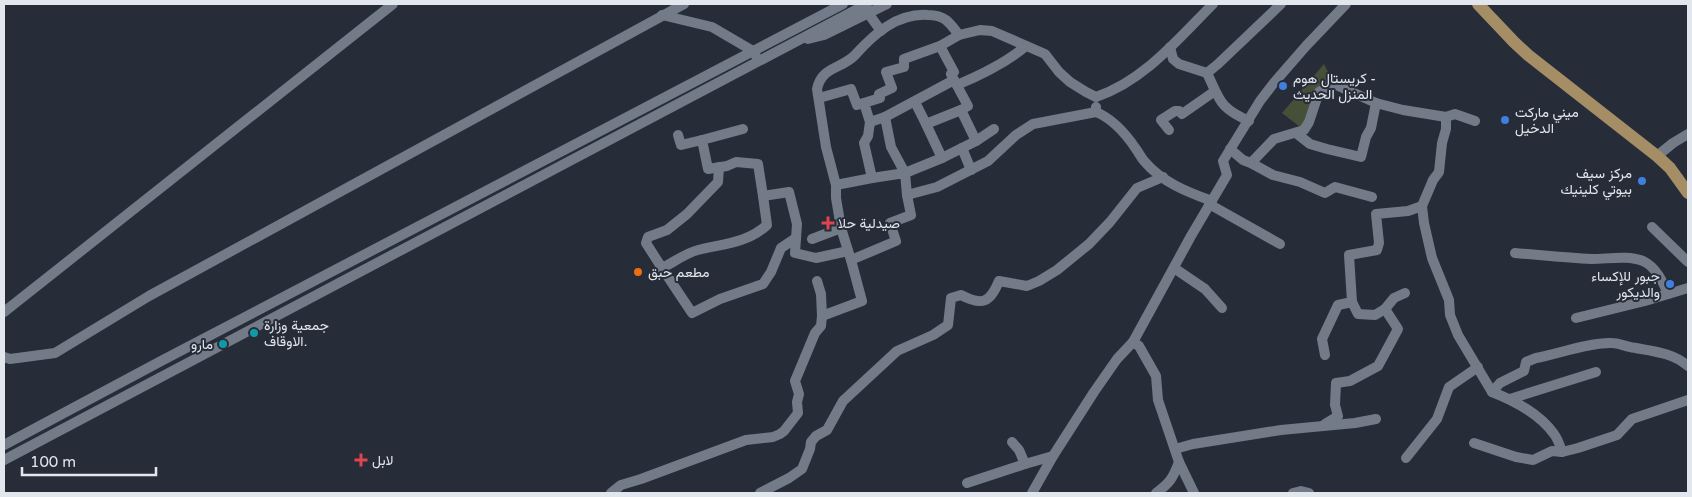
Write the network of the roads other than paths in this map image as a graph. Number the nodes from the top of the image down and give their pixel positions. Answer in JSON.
{"nodes":[{"id":1,"x":393,"y":4,"type":"edge"},
{"id":2,"x":684,"y":4,"type":"edge"},
{"id":3,"x":843,"y":4,"type":"edge"},
{"id":4,"x":887,"y":4,"type":"edge"},
{"id":5,"x":1213,"y":4,"type":"edge"},
{"id":6,"x":1281,"y":4,"type":"edge"},
{"id":7,"x":1346,"y":4,"type":"edge"},
{"id":8,"x":1478,"y":4,"type":"edge"},
{"id":9,"x":868,"y":8,"type":"edge"},
{"id":10,"x":662,"y":15,"type":"junction"},
{"id":11,"x":880,"y":31,"type":"junction"},
{"id":12,"x":959,"y":35,"type":"junction"},
{"id":13,"x":940,"y":46,"type":"junction"},
{"id":14,"x":1026,"y":46,"type":"junction"},
{"id":15,"x":1170,"y":48,"type":"junction"},
{"id":16,"x":753,"y":51,"type":"junction"},
{"id":17,"x":759,"y":61,"type":"junction"},
{"id":18,"x":1207,"y":73,"type":"junction"},
{"id":19,"x":956,"y":82,"type":"junction"},
{"id":20,"x":1215,"y":91,"type":"junction"},
{"id":21,"x":1096,"y":97,"type":"junction"},
{"id":22,"x":819,"y":98,"type":"junction"},
{"id":23,"x":915,"y":102,"type":"junction"},
{"id":24,"x":864,"y":103,"type":"junction"},
{"id":25,"x":1376,"y":103,"type":"junction"},
{"id":26,"x":961,"y":110,"type":"junction"},
{"id":27,"x":1096,"y":112,"type":"junction"},
{"id":28,"x":885,"y":116,"type":"junction"},
{"id":29,"x":1446,"y":117,"type":"junction"},
{"id":30,"x":1248,"y":121,"type":"junction"},
{"id":31,"x":1474,"y":121,"type":"dead end"},
{"id":32,"x":870,"y":122,"type":"junction"},
{"id":33,"x":926,"y":124,"type":"junction"},
{"id":34,"x":742,"y":129,"type":"dead end"},
{"id":35,"x":994,"y":130,"type":"dead end"},
{"id":36,"x":1169,"y":130,"type":"dead end"},
{"id":37,"x":1296,"y":133,"type":"junction"},
{"id":38,"x":1688,"y":134,"type":"edge"},
{"id":39,"x":678,"y":135,"type":"dead end"},
{"id":40,"x":702,"y":140,"type":"junction"},
{"id":41,"x":976,"y":141,"type":"junction"},
{"id":42,"x":962,"y":148,"type":"junction"},
{"id":43,"x":1230,"y":149,"type":"junction"},
{"id":44,"x":1657,"y":156,"type":"junction"},
{"id":45,"x":942,"y":158,"type":"junction"},
{"id":46,"x":1251,"y":163,"type":"junction"},
{"id":47,"x":719,"y":167,"type":"junction"},
{"id":48,"x":970,"y":170,"type":"junction"},
{"id":49,"x":905,"y":173,"type":"junction"},
{"id":50,"x":1163,"y":177,"type":"junction"},
{"id":51,"x":872,"y":178,"type":"junction"},
{"id":52,"x":836,"y":185,"type":"junction"},
{"id":53,"x":1688,"y":193,"type":"edge"},
{"id":54,"x":907,"y":195,"type":"junction"},
{"id":55,"x":763,"y":196,"type":"junction"},
{"id":56,"x":1372,"y":196,"type":"dead end"},
{"id":57,"x":1210,"y":202,"type":"junction"},
{"id":58,"x":1422,"y":206,"type":"junction"},
{"id":59,"x":1652,"y":227,"type":"dead end"},
{"id":60,"x":841,"y":228,"type":"junction"},
{"id":61,"x":796,"y":238,"type":"junction"},
{"id":62,"x":812,"y":238,"type":"dead end"},
{"id":63,"x":1280,"y":244,"type":"dead end"},
{"id":64,"x":1515,"y":252,"type":"dead end"},
{"id":65,"x":850,"y":255,"type":"junction"},
{"id":66,"x":1688,"y":262,"type":"edge"},
{"id":67,"x":662,"y":268,"type":"junction"},
{"id":68,"x":1174,"y":268,"type":"junction"},
{"id":69,"x":817,"y":281,"type":"dead end"},
{"id":70,"x":1688,"y":288,"type":"edge"},
{"id":71,"x":1405,"y":293,"type":"dead end"},
{"id":72,"x":1668,"y":294,"type":"junction"},
{"id":73,"x":1352,"y":302,"type":"junction"},
{"id":74,"x":1222,"y":308,"type":"dead end"},
{"id":75,"x":1385,"y":309,"type":"junction"},
{"id":76,"x":4,"y":312,"type":"edge"},
{"id":77,"x":822,"y":316,"type":"junction"},
{"id":78,"x":1576,"y":318,"type":"dead end"},
{"id":79,"x":1133,"y":342,"type":"junction"},
{"id":80,"x":1325,"y":355,"type":"dead end"},
{"id":81,"x":4,"y":357,"type":"edge"},
{"id":82,"x":1688,"y":366,"type":"edge"},
{"id":83,"x":1478,"y":367,"type":"junction"},
{"id":84,"x":1596,"y":372,"type":"dead end"},
{"id":85,"x":1492,"y":392,"type":"junction"},
{"id":86,"x":1510,"y":399,"type":"junction"},
{"id":87,"x":1688,"y":400,"type":"edge"},
{"id":88,"x":1376,"y":419,"type":"dead end"},
{"id":89,"x":1322,"y":426,"type":"junction"},
{"id":90,"x":1012,"y":442,"type":"dead end"},
{"id":91,"x":1474,"y":443,"type":"dead end"},
{"id":92,"x":4,"y":445,"type":"edge"},
{"id":93,"x":1175,"y":449,"type":"junction"},
{"id":94,"x":1562,"y":452,"type":"junction"},
{"id":95,"x":1053,"y":456,"type":"junction"},
{"id":96,"x":1406,"y":458,"type":"dead end"},
{"id":97,"x":4,"y":460,"type":"edge"},
{"id":98,"x":1179,"y":462,"type":"junction"},
{"id":99,"x":1025,"y":464,"type":"junction"},
{"id":100,"x":968,"y":483,"type":"dead end"},
{"id":101,"x":611,"y":493,"type":"edge"},
{"id":102,"x":760,"y":493,"type":"edge"},
{"id":103,"x":1032,"y":493,"type":"edge"},
{"id":104,"x":1156,"y":493,"type":"edge"},
{"id":105,"x":1194,"y":493,"type":"edge"},
{"id":106,"x":1293,"y":493,"type":"edge"},
{"id":107,"x":1309,"y":493,"type":"edge"}],
"edges":[{"from":1,"to":76,"type":"street"},
{"from":2,"to":10,"type":"street"},
{"from":3,"to":16,"type":"street"},
{"from":4,"to":9,"type":"street"},
{"from":5,"to":15,"type":"street"},
{"from":6,"to":18,"type":"street"},
{"from":7,"to":30,"type":"street"},
{"from":8,"to":44,"type":"main road"},
{"from":9,"to":11,"type":"street"},
{"from":9,"to":17,"type":"street"},
{"from":10,"to":16,"type":"street"},
{"from":10,"to":81,"type":"street"},
{"from":11,"to":12,"type":"street"},
{"from":11,"to":22,"type":"street"},
{"from":12,"to":13,"type":"street"},
{"from":12,"to":14,"type":"street"},
{"from":13,"to":19,"type":"street"},
{"from":13,"to":24,"type":"street"},
{"from":14,"to":19,"type":"street"},
{"from":14,"to":21,"type":"street"},
{"from":15,"to":18,"type":"street"},
{"from":15,"to":21,"type":"street"},
{"from":16,"to":17,"type":"street"},
{"from":16,"to":92,"type":"street"},
{"from":17,"to":97,"type":"street"},
{"from":18,"to":20,"type":"street"},
{"from":19,"to":23,"type":"street"},
{"from":19,"to":26,"type":"street"},
{"from":20,"to":30,"type":"street"},
{"from":20,"to":36,"type":"street"},
{"from":21,"to":27,"type":"street"},
{"from":22,"to":24,"type":"street"},
{"from":22,"to":52,"type":"street"},
{"from":23,"to":28,"type":"street"},
{"from":23,"to":33,"type":"street"},
{"from":24,"to":32,"type":"street"},
{"from":25,"to":29,"type":"street"},
{"from":25,"to":37,"type":"street"},
{"from":25,"to":37,"type":"street"},
{"from":26,"to":33,"type":"street"},
{"from":26,"to":41,"type":"street"},
{"from":27,"to":48,"type":"street"},
{"from":27,"to":50,"type":"street"},
{"from":28,"to":32,"type":"street"},
{"from":28,"to":49,"type":"street"},
{"from":29,"to":31,"type":"street"},
{"from":29,"to":58,"type":"street"},
{"from":30,"to":43,"type":"street"},
{"from":32,"to":51,"type":"street"},
{"from":33,"to":45,"type":"street"},
{"from":34,"to":40,"type":"street"},
{"from":35,"to":41,"type":"street"},
{"from":37,"to":46,"type":"street"},
{"from":38,"to":44,"type":"street"},
{"from":39,"to":40,"type":"street"},
{"from":40,"to":47,"type":"street"},
{"from":41,"to":42,"type":"street"},
{"from":42,"to":45,"type":"street"},
{"from":42,"to":48,"type":"street"},
{"from":43,"to":46,"type":"street"},
{"from":43,"to":57,"type":"street"},
{"from":44,"to":53,"type":"main road"},
{"from":45,"to":49,"type":"street"},
{"from":46,"to":56,"type":"street"},
{"from":47,"to":55,"type":"street"},
{"from":47,"to":67,"type":"street"},
{"from":48,"to":54,"type":"street"},
{"from":49,"to":51,"type":"street"},
{"from":49,"to":54,"type":"street"},
{"from":50,"to":57,"type":"street"},
{"from":50,"to":102,"type":"street"},
{"from":51,"to":52,"type":"street"},
{"from":52,"to":60,"type":"street"},
{"from":54,"to":65,"type":"street"},
{"from":55,"to":61,"type":"street"},
{"from":55,"to":67,"type":"street"},
{"from":57,"to":63,"type":"street"},
{"from":57,"to":68,"type":"street"},
{"from":58,"to":73,"type":"street"},
{"from":58,"to":83,"type":"street"},
{"from":59,"to":66,"type":"street"},
{"from":60,"to":62,"type":"street"},
{"from":60,"to":65,"type":"street"},
{"from":61,"to":65,"type":"street"},
{"from":61,"to":67,"type":"street"},
{"from":64,"to":72,"type":"street"},
{"from":65,"to":77,"type":"street"},
{"from":68,"to":74,"type":"street"},
{"from":68,"to":79,"type":"street"},
{"from":69,"to":77,"type":"street"},
{"from":70,"to":72,"type":"street"},
{"from":71,"to":75,"type":"street"},
{"from":72,"to":78,"type":"street"},
{"from":73,"to":75,"type":"street"},
{"from":73,"to":80,"type":"street"},
{"from":75,"to":89,"type":"street"},
{"from":77,"to":101,"type":"street"},
{"from":79,"to":93,"type":"street"},
{"from":79,"to":95,"type":"street"},
{"from":82,"to":85,"type":"street"},
{"from":83,"to":85,"type":"street"},
{"from":83,"to":96,"type":"street"},
{"from":84,"to":86,"type":"street"},
{"from":85,"to":86,"type":"street"},
{"from":86,"to":94,"type":"street"},
{"from":87,"to":94,"type":"street"},
{"from":88,"to":89,"type":"street"},
{"from":89,"to":93,"type":"street"},
{"from":90,"to":99,"type":"street"},
{"from":91,"to":94,"type":"street"},
{"from":93,"to":98,"type":"street"},
{"from":95,"to":99,"type":"street"},
{"from":95,"to":103,"type":"street"},
{"from":98,"to":104,"type":"street"},
{"from":98,"to":105,"type":"street"},
{"from":99,"to":100,"type":"street"},
{"from":106,"to":107,"type":"street"}]}
